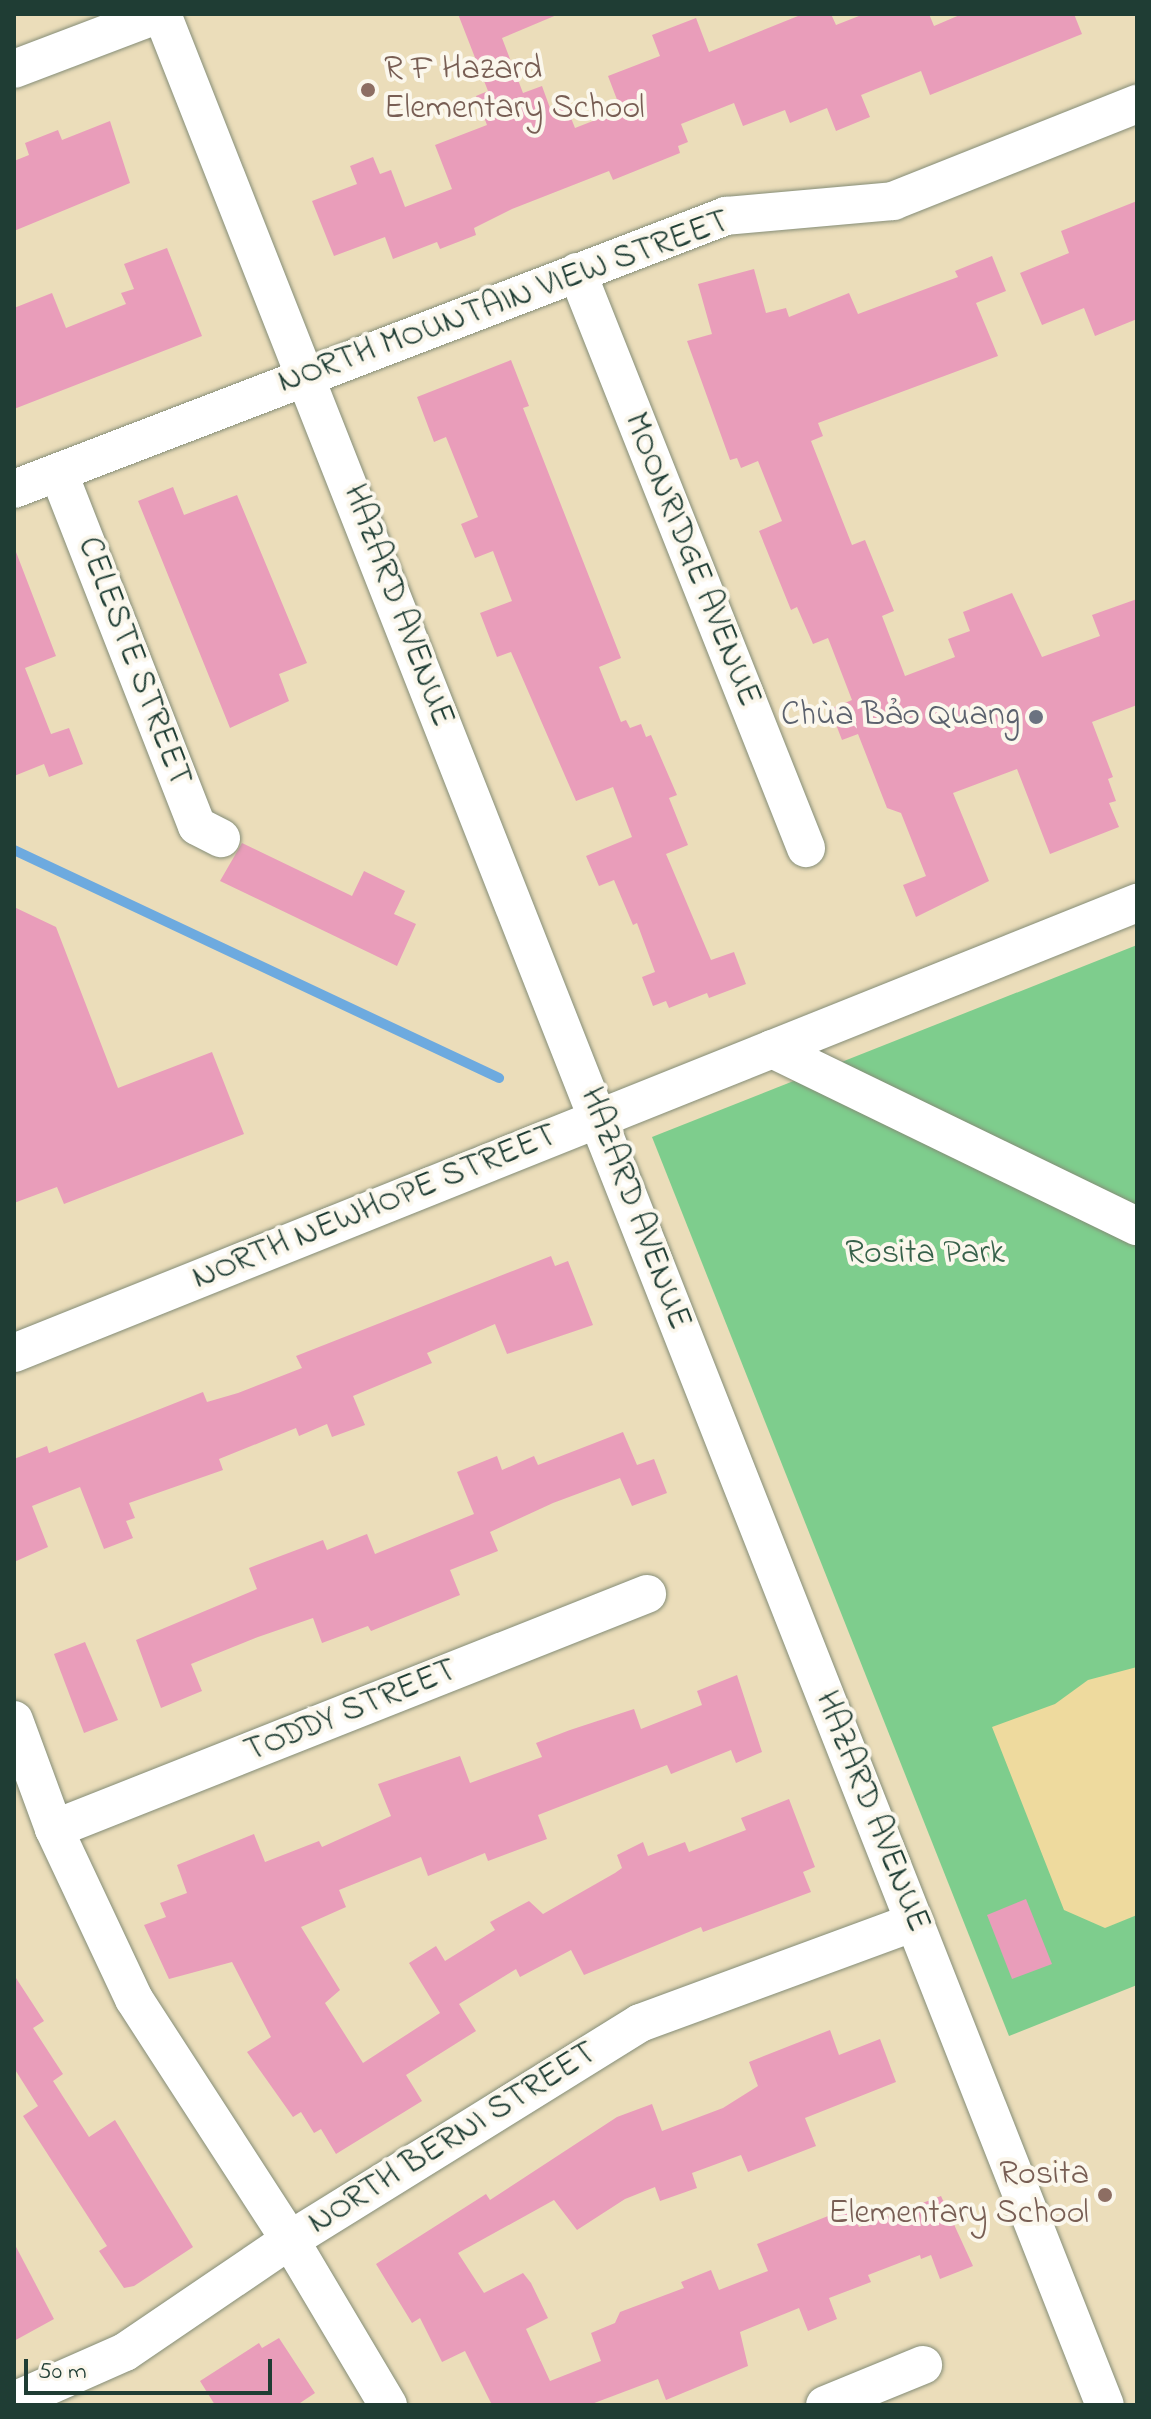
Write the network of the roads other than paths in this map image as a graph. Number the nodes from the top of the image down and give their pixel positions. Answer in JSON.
{"nodes":[{"id":1,"x":160,"y":14,"type":"edge"},
{"id":2,"x":14,"y":69,"type":"edge"},
{"id":3,"x":1137,"y":104,"type":"edge"},
{"id":4,"x":577,"y":272,"type":"junction"},
{"id":5,"x":306,"y":375,"type":"junction"},
{"id":6,"x":59,"y":474,"type":"junction"},
{"id":7,"x":14,"y":489,"type":"edge"},
{"id":8,"x":221,"y":838,"type":"dead end"},
{"id":9,"x":806,"y":848,"type":"dead end"},
{"id":10,"x":1137,"y":903,"type":"edge"},
{"id":11,"x":772,"y":1049,"type":"junction"},
{"id":12,"x":598,"y":1118,"type":"junction"},
{"id":13,"x":1137,"y":1226,"type":"edge"},
{"id":14,"x":14,"y":1353,"type":"edge"},
{"id":15,"x":647,"y":1594,"type":"dead end"},
{"id":16,"x":14,"y":1720,"type":"edge"},
{"id":17,"x":54,"y":1829,"type":"junction"},
{"id":18,"x":914,"y":1922,"type":"junction"},
{"id":19,"x":290,"y":2240,"type":"junction"},
{"id":20,"x":923,"y":2365,"type":"dead end"},
{"id":21,"x":14,"y":2401,"type":"edge"},
{"id":22,"x":388,"y":2405,"type":"edge"},
{"id":23,"x":825,"y":2405,"type":"edge"},
{"id":24,"x":1105,"y":2405,"type":"edge"}],
"edges":[{"from":1,"to":2,"type":"street"},
{"from":1,"to":5,"type":"street","name":"HAZARD AVENUE"},
{"from":3,"to":4,"type":"street","name":"NORTH MOUNTAIN VIEW STREET"},
{"from":4,"to":5,"type":"street","name":"NORTH MOUNTAIN VIEW STREET"},
{"from":4,"to":9,"type":"street","name":"MOONRIDGE AVENUE"},
{"from":5,"to":6,"type":"street","name":"NORTH MOUNTAIN VIEW STREET"},
{"from":5,"to":12,"type":"street","name":"HAZARD AVENUE"},
{"from":6,"to":7,"type":"street","name":"NORTH MOUNTAIN VIEW STREET"},
{"from":6,"to":8,"type":"street","name":"CELESTE STREET"},
{"from":10,"to":11,"type":"street","name":"NORTH NEWHOPE STREET"},
{"from":11,"to":12,"type":"street","name":"NORTH NEWHOPE STREET"},
{"from":11,"to":13,"type":"street"},
{"from":12,"to":14,"type":"street","name":"NORTH NEWHOPE STREET"},
{"from":12,"to":18,"type":"street","name":"HAZARD AVENUE"},
{"from":15,"to":17,"type":"street","name":"TODDY STREET"},
{"from":16,"to":17,"type":"street"},
{"from":17,"to":19,"type":"street"},
{"from":18,"to":19,"type":"street","name":"NORTH BERNI STREET"},
{"from":18,"to":24,"type":"street","name":"HAZARD AVENUE"},
{"from":19,"to":21,"type":"street","name":"NORTH BERNI STREET"},
{"from":19,"to":22,"type":"street"},
{"from":20,"to":23,"type":"street"}]}
